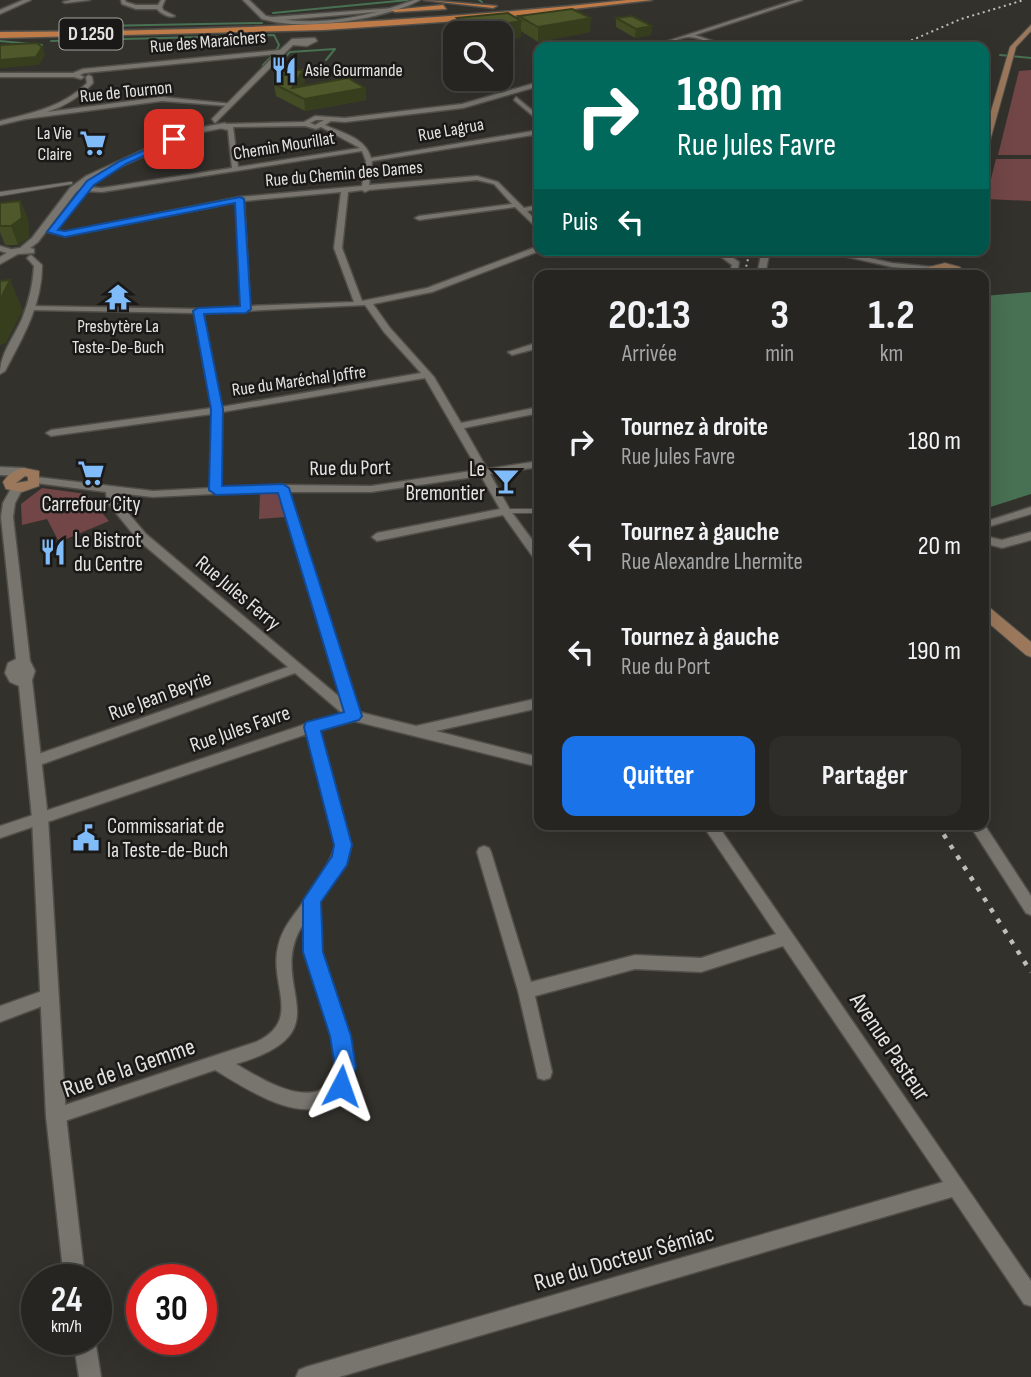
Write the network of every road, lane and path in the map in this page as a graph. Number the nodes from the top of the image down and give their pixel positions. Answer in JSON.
{"nodes":[{"id":1,"x":28,"y":0,"type":"edge"},
{"id":2,"x":88,"y":0,"type":"edge"},
{"id":3,"x":123,"y":0,"type":"edge"},
{"id":4,"x":164,"y":0,"type":"edge"},
{"id":5,"x":246,"y":0,"type":"edge"},
{"id":6,"x":418,"y":0,"type":"edge"},
{"id":7,"x":428,"y":0,"type":"edge"},
{"id":8,"x":640,"y":0,"type":"edge"},
{"id":9,"x":648,"y":0,"type":"edge"},
{"id":10,"x":800,"y":0,"type":"edge"},
{"id":11,"x":65,"y":2,"type":"dead end"},
{"id":12,"x":475,"y":6,"type":"junction"},
{"id":13,"x":159,"y":7,"type":"junction"},
{"id":14,"x":395,"y":10,"type":"junction"},
{"id":15,"x":0,"y":12,"type":"edge"},
{"id":16,"x":172,"y":16,"type":"dead end"},
{"id":17,"x":412,"y":23,"type":"junction"},
{"id":18,"x":1031,"y":27,"type":"edge"},
{"id":19,"x":236,"y":32,"type":"junction"},
{"id":20,"x":0,"y":33,"type":"edge"},
{"id":21,"x":691,"y":36,"type":"junction"},
{"id":22,"x":312,"y":38,"type":"joint"},
{"id":23,"x":670,"y":42,"type":"edge"},
{"id":24,"x":710,"y":42,"type":"edge"},
{"id":25,"x":290,"y":43,"type":"junction"},
{"id":26,"x":92,"y":74,"type":"junction"},
{"id":27,"x":0,"y":75,"type":"edge"},
{"id":28,"x":534,"y":85,"type":"edge"},
{"id":29,"x":516,"y":99,"type":"dead end"},
{"id":30,"x":230,"y":104,"type":"junction"},
{"id":31,"x":534,"y":115,"type":"edge"},
{"id":32,"x":25,"y":117,"type":"junction"},
{"id":33,"x":0,"y":123,"type":"edge"},
{"id":34,"x":326,"y":123,"type":"junction"},
{"id":35,"x":219,"y":124,"type":"junction"},
{"id":36,"x":989,"y":130,"type":"edge"},
{"id":37,"x":534,"y":133,"type":"edge"},
{"id":38,"x":364,"y":149,"type":"junction"},
{"id":39,"x":369,"y":160,"type":"junction"},
{"id":40,"x":123,"y":162,"type":"junction"},
{"id":41,"x":235,"y":169,"type":"junction"},
{"id":42,"x":70,"y":183,"type":"dead end"},
{"id":43,"x":85,"y":189,"type":"junction"},
{"id":44,"x":365,"y":190,"type":"junction"},
{"id":45,"x":345,"y":192,"type":"junction"},
{"id":46,"x":0,"y":194,"type":"edge"},
{"id":47,"x":240,"y":199,"type":"junction"},
{"id":48,"x":520,"y":207,"type":"junction"},
{"id":49,"x":534,"y":207,"type":"edge"},
{"id":50,"x":419,"y":218,"type":"dead end"},
{"id":51,"x":534,"y":222,"type":"edge"},
{"id":52,"x":49,"y":229,"type":"junction"},
{"id":53,"x":0,"y":248,"type":"edge"},
{"id":54,"x":534,"y":251,"type":"edge"},
{"id":55,"x":28,"y":253,"type":"junction"},
{"id":56,"x":725,"y":256,"type":"edge"},
{"id":57,"x":852,"y":256,"type":"edge"},
{"id":58,"x":5,"y":257,"type":"edge"},
{"id":59,"x":946,"y":267,"type":"edge"},
{"id":60,"x":734,"y":270,"type":"edge"},
{"id":61,"x":364,"y":303,"type":"junction"},
{"id":62,"x":32,"y":308,"type":"junction"},
{"id":63,"x":246,"y":309,"type":"junction"},
{"id":64,"x":198,"y":311,"type":"junction"},
{"id":65,"x":534,"y":346,"type":"edge"},
{"id":66,"x":512,"y":352,"type":"dead end"},
{"id":67,"x":0,"y":371,"type":"edge"},
{"id":68,"x":427,"y":375,"type":"junction"},
{"id":69,"x":217,"y":409,"type":"junction"},
{"id":70,"x":534,"y":411,"type":"edge"},
{"id":71,"x":457,"y":426,"type":"junction"},
{"id":72,"x":51,"y":433,"type":"dead end"},
{"id":73,"x":534,"y":465,"type":"edge"},
{"id":74,"x":482,"y":472,"type":"junction"},
{"id":75,"x":15,"y":477,"type":"edge"},
{"id":76,"x":283,"y":488,"type":"junction"},
{"id":77,"x":111,"y":490,"type":"junction"},
{"id":78,"x":216,"y":490,"type":"junction"},
{"id":79,"x":1031,"y":510,"type":"edge"},
{"id":80,"x":506,"y":511,"type":"junction"},
{"id":81,"x":534,"y":511,"type":"edge"},
{"id":82,"x":989,"y":523,"type":"edge"},
{"id":83,"x":1031,"y":536,"type":"edge"},
{"id":84,"x":377,"y":537,"type":"dead end"},
{"id":85,"x":989,"y":541,"type":"edge"},
{"id":86,"x":534,"y":550,"type":"edge"},
{"id":87,"x":989,"y":615,"type":"edge"},
{"id":88,"x":1031,"y":651,"type":"edge"},
{"id":89,"x":298,"y":667,"type":"junction"},
{"id":90,"x":24,"y":671,"type":"junction"},
{"id":91,"x":5,"y":675,"type":"edge"},
{"id":92,"x":534,"y":704,"type":"edge"},
{"id":93,"x":354,"y":716,"type":"junction"},
{"id":94,"x":312,"y":727,"type":"junction"},
{"id":95,"x":419,"y":731,"type":"junction"},
{"id":96,"x":35,"y":761,"type":"junction"},
{"id":97,"x":534,"y":761,"type":"edge"},
{"id":98,"x":40,"y":818,"type":"junction"},
{"id":99,"x":713,"y":830,"type":"edge"},
{"id":100,"x":980,"y":830,"type":"edge"},
{"id":101,"x":0,"y":832,"type":"edge"},
{"id":102,"x":484,"y":852,"type":"dead end"},
{"id":103,"x":312,"y":900,"type":"junction"},
{"id":104,"x":1031,"y":908,"type":"edge"},
{"id":105,"x":786,"y":938,"type":"junction"},
{"id":106,"x":526,"y":991,"type":"junction"},
{"id":107,"x":48,"y":997,"type":"junction"},
{"id":108,"x":0,"y":1014,"type":"edge"},
{"id":109,"x":216,"y":1062,"type":"junction"},
{"id":110,"x":544,"y":1072,"type":"dead end"},
{"id":111,"x":56,"y":1116,"type":"junction"},
{"id":112,"x":956,"y":1187,"type":"junction"},
{"id":113,"x":73,"y":1264,"type":"edge"},
{"id":114,"x":1031,"y":1297,"type":"edge"},
{"id":115,"x":87,"y":1355,"type":"edge"},
{"id":116,"x":90,"y":1377,"type":"edge"},
{"id":117,"x":306,"y":1377,"type":"edge"}],
"edges":[{"from":1,"to":15,"type":"street"},
{"from":2,"to":11,"type":"street"},
{"from":3,"to":13,"type":"street"},
{"from":4,"to":13,"type":"street"},
{"from":5,"to":14,"type":"street"},
{"from":6,"to":14,"type":"street"},
{"from":7,"to":12,"type":"main road"},
{"from":8,"to":12,"type":"main road"},
{"from":9,"to":17,"type":"main road","number":"D 1250"},
{"from":10,"to":21,"type":"street"},
{"from":12,"to":14,"type":"main road"},
{"from":13,"to":16,"type":"street"},
{"from":17,"to":19,"type":"main road","number":"D 1250"},
{"from":17,"to":22,"type":"main road"},
{"from":18,"to":36,"type":"main road"},
{"from":19,"to":20,"type":"main road","number":"D 1250"},
{"from":19,"to":25,"type":"main road"},
{"from":21,"to":23,"type":"street"},
{"from":21,"to":24,"type":"street"},
{"from":22,"to":25,"type":"street","name":"Rue des Maraîchers"},
{"from":25,"to":26,"type":"street","name":"Rue des Maraîchers"},
{"from":25,"to":30,"type":"street"},
{"from":26,"to":27,"type":"street","name":"Rue des Maraîchers"},
{"from":26,"to":32,"type":"street"},
{"from":28,"to":34,"type":"street"},
{"from":29,"to":31,"type":"street"},
{"from":30,"to":32,"type":"street","name":"Rue de Tournon"},
{"from":30,"to":35,"type":"street"},
{"from":32,"to":33,"type":"street"},
{"from":34,"to":35,"type":"street"},
{"from":34,"to":38,"type":"street"},
{"from":35,"to":40,"type":"street"},
{"from":35,"to":41,"type":"street"},
{"from":37,"to":39,"type":"street","name":"Rue Lagrua"},
{"from":38,"to":39,"type":"street"},
{"from":38,"to":41,"type":"street","name":"Chemin Mourillat"},
{"from":39,"to":44,"type":"street"},
{"from":40,"to":43,"type":"street"},
{"from":40,"to":52,"type":"street"},
{"from":41,"to":43,"type":"street","name":"Chemin Mourillat"},
{"from":42,"to":46,"type":"street"},
{"from":43,"to":52,"type":"street"},
{"from":44,"to":45,"type":"street","name":"Rue du Chemin des Dames"},
{"from":44,"to":48,"type":"street","name":"Rue du Chemin des Dames"},
{"from":45,"to":47,"type":"street","name":"Rue du Chemin des Dames"},
{"from":45,"to":61,"type":"street"},
{"from":47,"to":52,"type":"street","name":"Rue du Chemin des Dames"},
{"from":47,"to":63,"type":"street"},
{"from":48,"to":49,"type":"street"},
{"from":48,"to":50,"type":"street"},
{"from":48,"to":51,"type":"street","name":"Rue du Chemin des Dames"},
{"from":52,"to":55,"type":"street"},
{"from":53,"to":58,"type":"street"},
{"from":54,"to":61,"type":"street"},
{"from":55,"to":58,"type":"street"},
{"from":55,"to":62,"type":"street"},
{"from":56,"to":60,"type":"street"},
{"from":57,"to":59,"type":"street"},
{"from":61,"to":63,"type":"street"},
{"from":61,"to":68,"type":"street"},
{"from":62,"to":64,"type":"street"},
{"from":62,"to":67,"type":"street"},
{"from":63,"to":64,"type":"street"},
{"from":64,"to":69,"type":"street"},
{"from":65,"to":66,"type":"street"},
{"from":68,"to":69,"type":"street","name":"Rue du Maréchal Joffre"},
{"from":68,"to":71,"type":"street"},
{"from":69,"to":72,"type":"street","name":"Rue du Maréchal Joffre"},
{"from":69,"to":78,"type":"street"},
{"from":70,"to":71,"type":"street"},
{"from":71,"to":74,"type":"street"},
{"from":73,"to":74,"type":"street","name":"Rue du Port"},
{"from":74,"to":76,"type":"street","name":"Rue du Port"},
{"from":74,"to":80,"type":"street"},
{"from":75,"to":77,"type":"street","name":"Rue du Port"},
{"from":75,"to":90,"type":"street"},
{"from":76,"to":78,"type":"street","name":"Rue du Port"},
{"from":76,"to":93,"type":"street"},
{"from":77,"to":78,"type":"street","name":"Rue du Port"},
{"from":77,"to":89,"type":"street","name":"Rue Jules Ferry"},
{"from":79,"to":82,"type":"street"},
{"from":80,"to":81,"type":"street"},
{"from":80,"to":84,"type":"street"},
{"from":80,"to":86,"type":"street"},
{"from":83,"to":85,"type":"street"},
{"from":87,"to":88,"type":"main road"},
{"from":89,"to":93,"type":"street","name":"Rue Jules Ferry"},
{"from":89,"to":96,"type":"street","name":"Rue Jean Beyrie"},
{"from":90,"to":91,"type":"street"},
{"from":90,"to":96,"type":"street"},
{"from":92,"to":95,"type":"street"},
{"from":93,"to":94,"type":"street","name":"Rue Jules Favre"},
{"from":93,"to":95,"type":"street","name":"Rue Jules Favre"},
{"from":94,"to":98,"type":"street","name":"Rue Jules Favre"},
{"from":94,"to":103,"type":"street","name":"Rue de la Gemme"},
{"from":95,"to":97,"type":"street","name":"Rue Jules Favre"},
{"from":96,"to":98,"type":"street"},
{"from":98,"to":101,"type":"street","name":"Rue Jules Favre"},
{"from":98,"to":107,"type":"street"},
{"from":99,"to":105,"type":"street","name":"Avenue Pasteur"},
{"from":100,"to":104,"type":"street"},
{"from":102,"to":106,"type":"street"},
{"from":103,"to":109,"type":"street","name":"Rue de la Gemme"},
{"from":103,"to":109,"type":"street","name":"Rue de la Gemme"},
{"from":105,"to":106,"type":"street"},
{"from":105,"to":112,"type":"street","name":"Avenue Pasteur"},
{"from":106,"to":110,"type":"street"},
{"from":107,"to":108,"type":"street"},
{"from":107,"to":111,"type":"street"},
{"from":109,"to":111,"type":"street","name":"Rue de la Gemme"},
{"from":111,"to":113,"type":"street"},
{"from":112,"to":114,"type":"street","name":"Avenue Pasteur"},
{"from":112,"to":117,"type":"street","name":"Rue du Docteur Sémiac"},
{"from":115,"to":116,"type":"street"}]}
